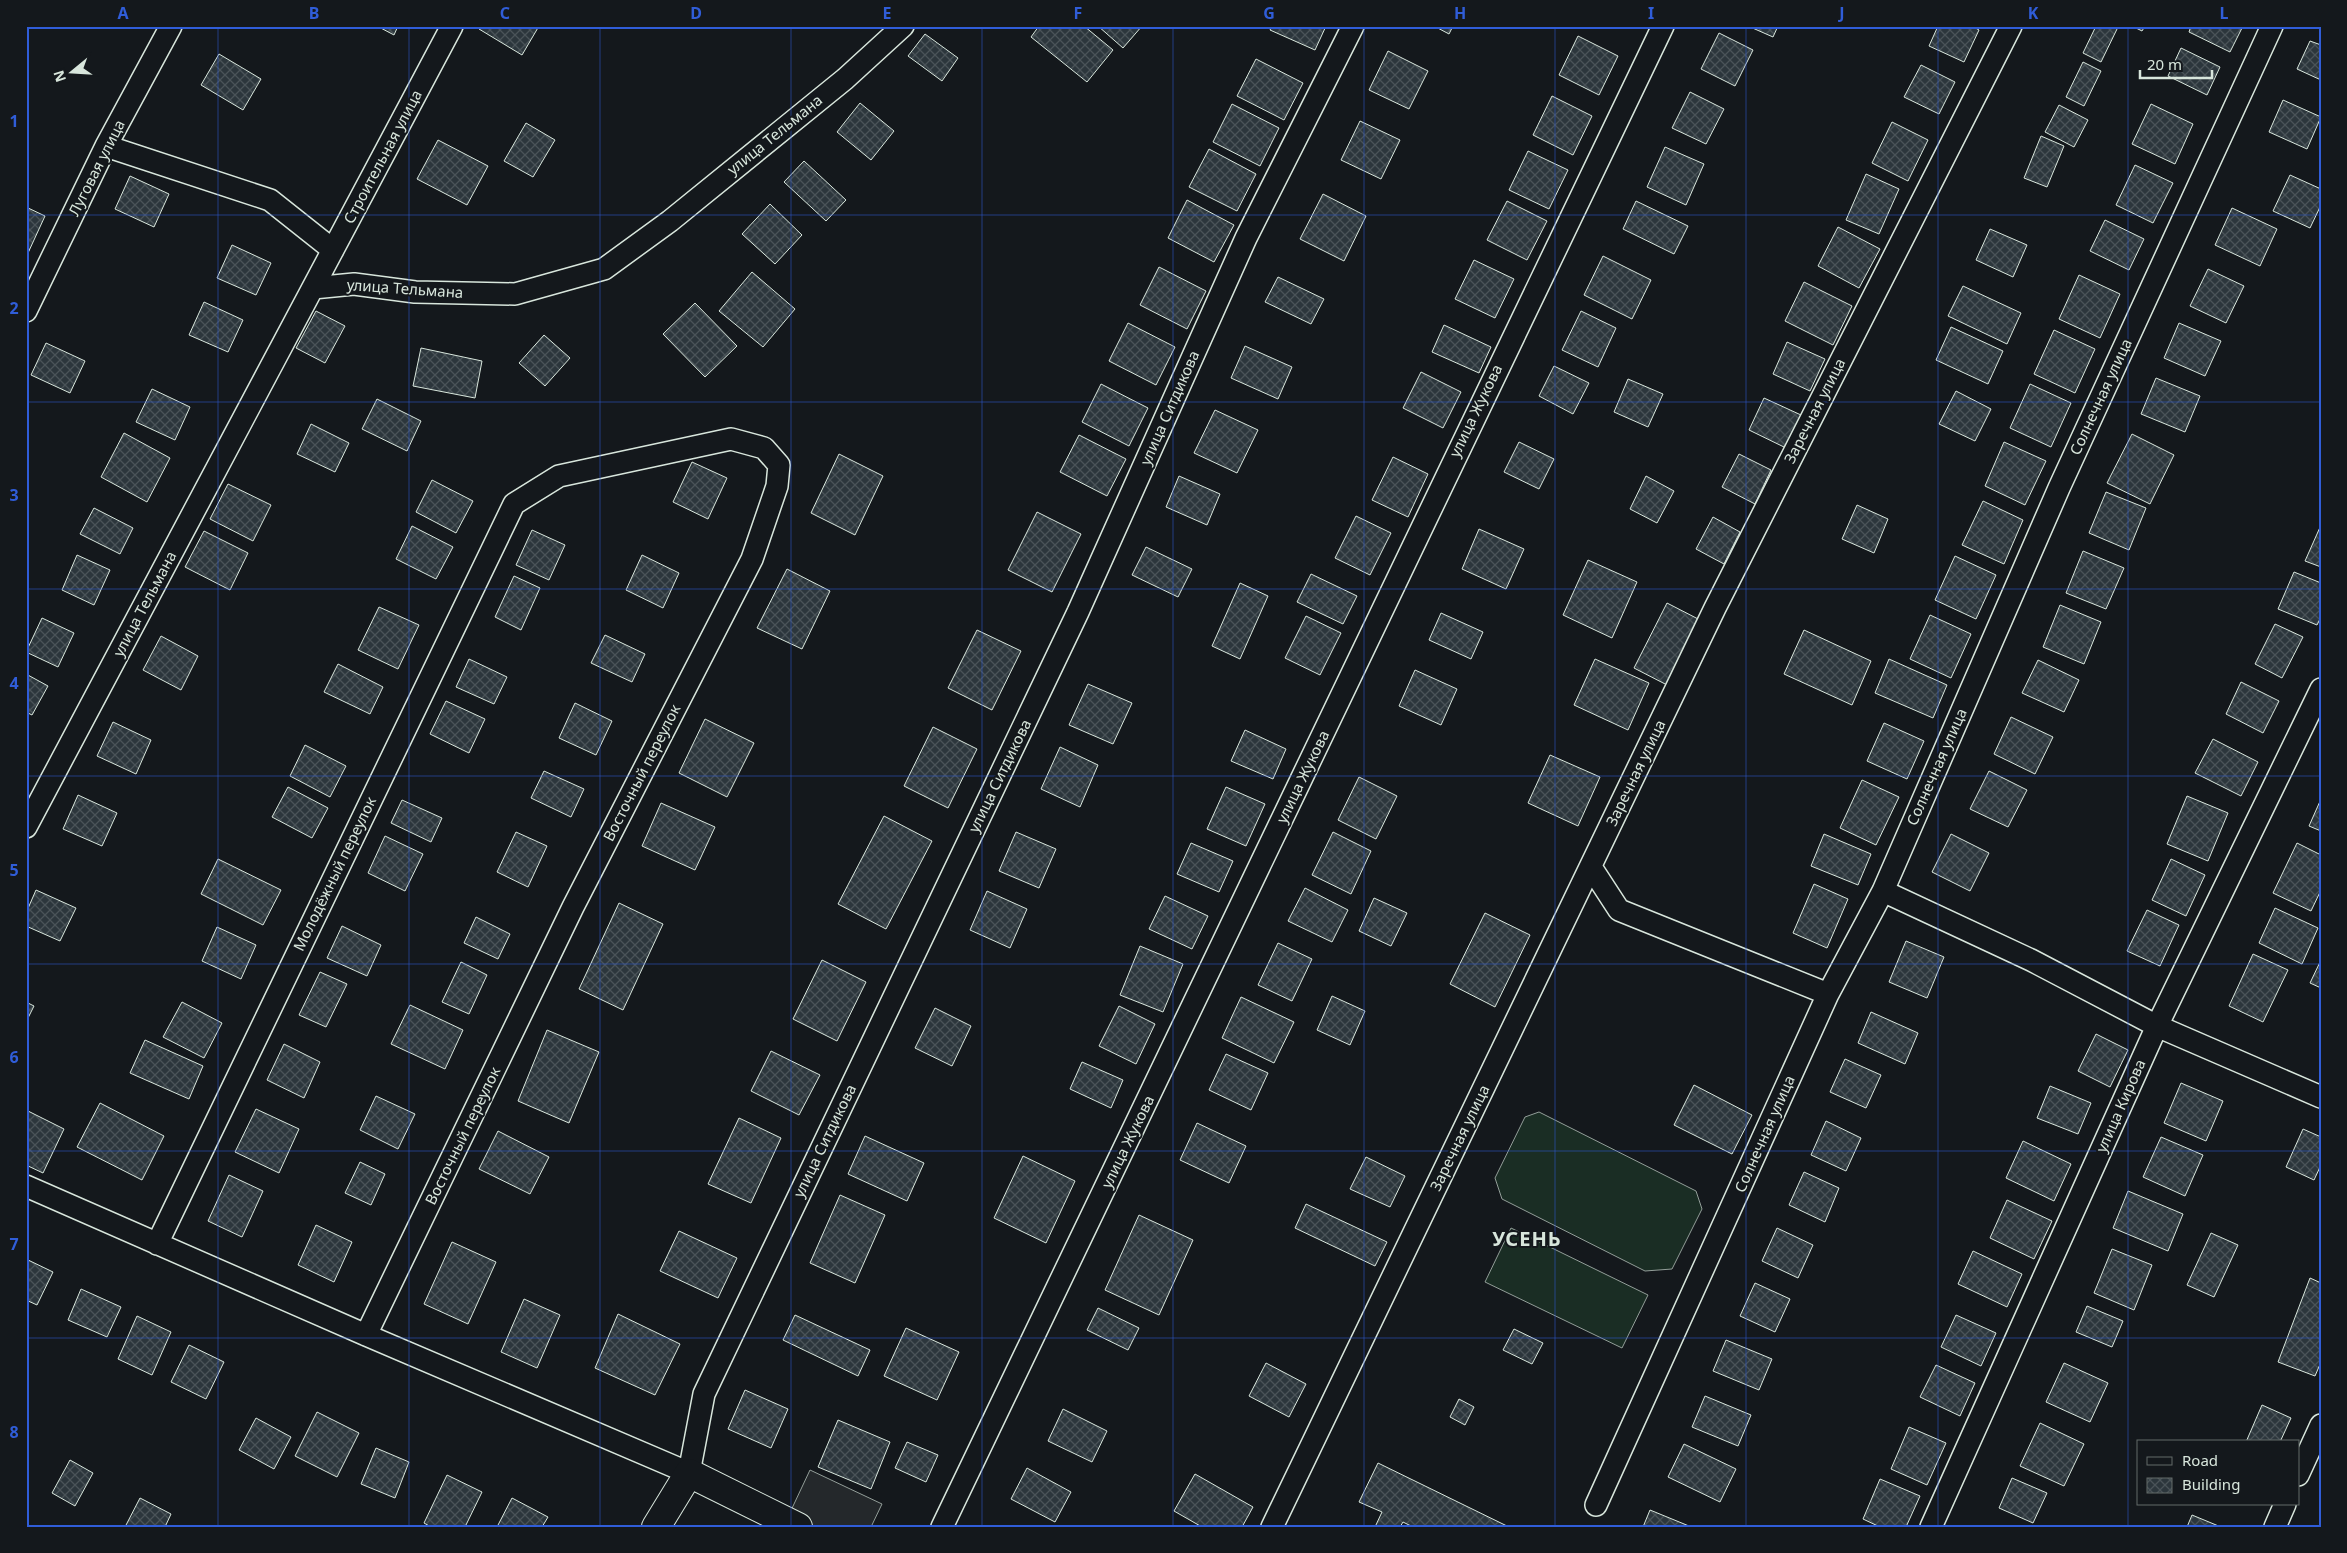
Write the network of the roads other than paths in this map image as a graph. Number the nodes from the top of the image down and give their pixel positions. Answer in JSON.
{"nodes":[{"id":1,"x":171,"y":26,"type":"edge"},
{"id":2,"x":452,"y":26,"type":"edge"},
{"id":3,"x":1352,"y":26,"type":"edge"},
{"id":4,"x":1663,"y":26,"type":"edge"},
{"id":5,"x":2011,"y":26,"type":"edge"},
{"id":6,"x":2272,"y":26,"type":"edge"},
{"id":7,"x":891,"y":31,"type":"edge"},
{"id":8,"x":106,"y":146,"type":"junction"},
{"id":9,"x":333,"y":250,"type":"junction"},
{"id":10,"x":313,"y":288,"type":"junction"},
{"id":11,"x":26,"y":311,"type":"edge"},
{"id":12,"x":514,"y":504,"type":"joint"},
{"id":13,"x":2321,"y":689,"type":"edge"},
{"id":14,"x":26,"y":827,"type":"edge"},
{"id":15,"x":1591,"y":867,"type":"junction"},
{"id":16,"x":1883,"y":891,"type":"junction"},
{"id":17,"x":1828,"y":994,"type":"junction"},
{"id":18,"x":2158,"y":1026,"type":"junction"},
{"id":19,"x":2321,"y":1097,"type":"edge"},
{"id":20,"x":26,"y":1186,"type":"edge"},
{"id":21,"x":157,"y":1244,"type":"junction"},
{"id":22,"x":366,"y":1336,"type":"junction"},
{"id":23,"x":2321,"y":1425,"type":"edge"},
{"id":24,"x":2300,"y":1471,"type":"edge"},
{"id":25,"x":689,"y":1473,"type":"junction"},
{"id":26,"x":1596,"y":1505,"type":"dead end"},
{"id":27,"x":2284,"y":1506,"type":"edge"},
{"id":28,"x":656,"y":1527,"type":"edge"},
{"id":29,"x":798,"y":1527,"type":"edge"},
{"id":30,"x":942,"y":1527,"type":"edge"},
{"id":31,"x":1272,"y":1527,"type":"edge"},
{"id":32,"x":1931,"y":1527,"type":"edge"},
{"id":33,"x":2275,"y":1527,"type":"edge"}],
"edges":[{"from":1,"to":8,"type":"street","name":"Луговая улица"},
{"from":2,"to":9,"type":"street","name":"Строительная улица"},
{"from":3,"to":25,"type":"street","name":"улица Ситдикова"},
{"from":4,"to":30,"type":"street","name":"улица Жукова"},
{"from":5,"to":15,"type":"street","name":"Заречная улица"},
{"from":6,"to":16,"type":"street","name":"Солнечная улица"},
{"from":7,"to":10,"type":"street","name":"улица Тельмана"},
{"from":8,"to":9,"type":"street"},
{"from":8,"to":11,"type":"street","name":"Луговая улица"},
{"from":9,"to":10,"type":"street","name":"Строительная улица"},
{"from":10,"to":14,"type":"street","name":"улица Тельмана"},
{"from":12,"to":21,"type":"street","name":"Молодёжный переулок"},
{"from":12,"to":22,"type":"street","name":"Восточный переулок"},
{"from":13,"to":18,"type":"street","name":"улица Кирова"},
{"from":15,"to":17,"type":"street"},
{"from":15,"to":31,"type":"street","name":"Заречная улица"},
{"from":16,"to":17,"type":"street","name":"Солнечная улица"},
{"from":16,"to":18,"type":"street"},
{"from":17,"to":26,"type":"street","name":"Солнечная улица"},
{"from":18,"to":19,"type":"street"},
{"from":18,"to":32,"type":"street","name":"улица Кирова"},
{"from":20,"to":21,"type":"street"},
{"from":21,"to":22,"type":"street"},
{"from":22,"to":25,"type":"street"},
{"from":23,"to":24,"type":"street"},
{"from":25,"to":28,"type":"street","name":"улица Ситдикова"},
{"from":25,"to":29,"type":"street"},
{"from":27,"to":33,"type":"street"}]}
